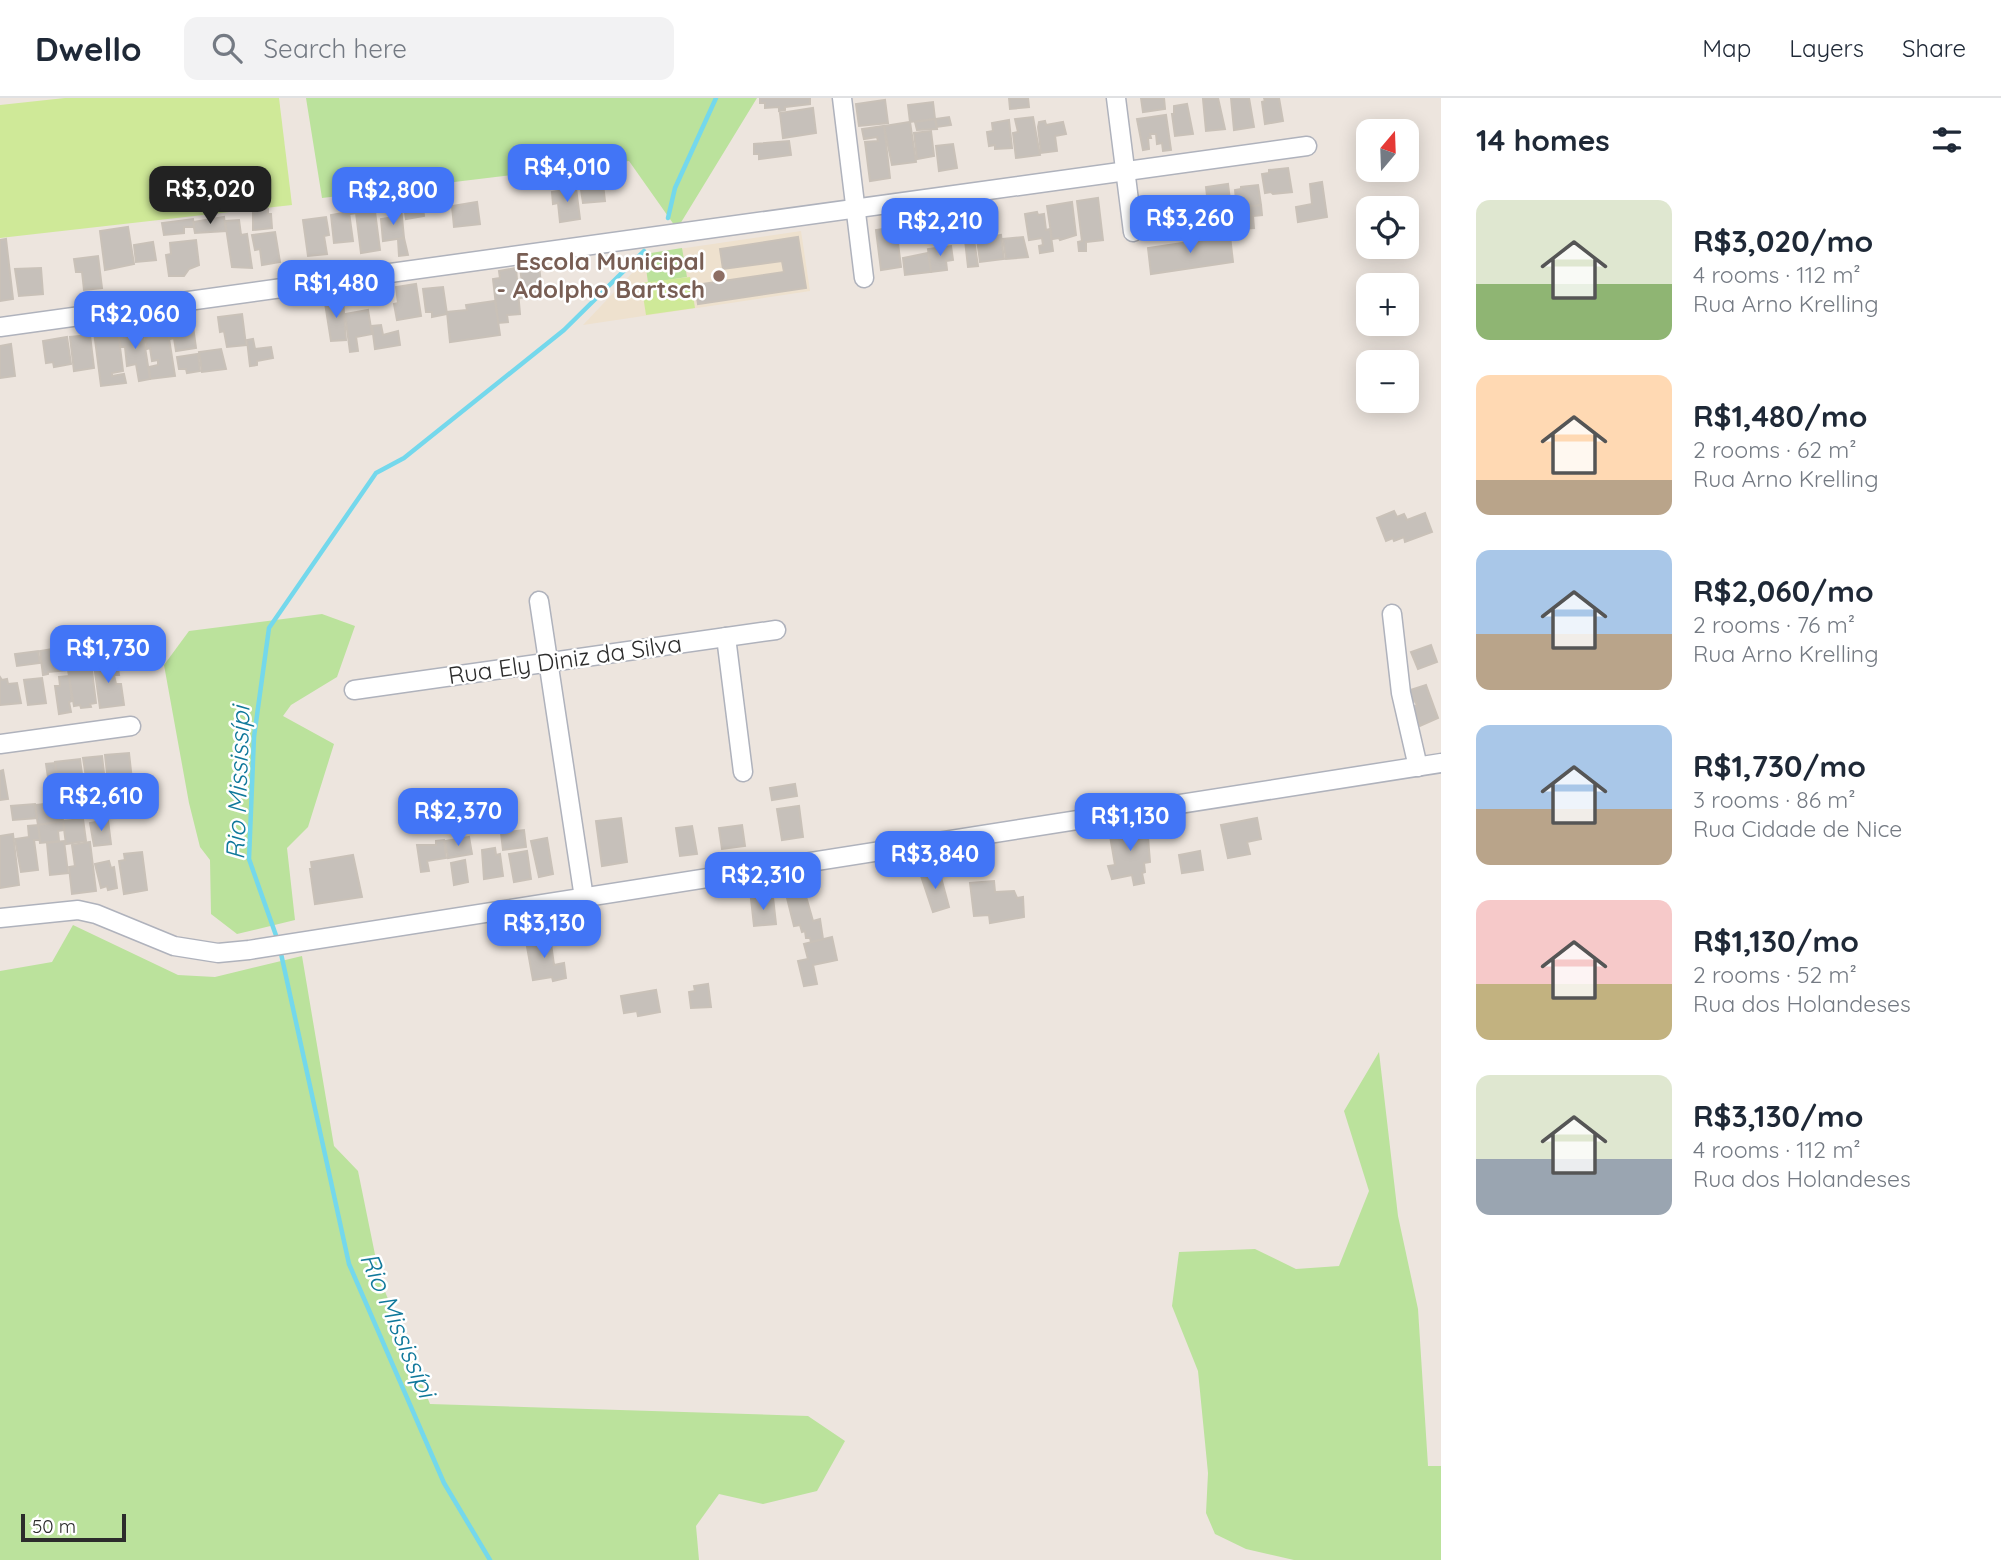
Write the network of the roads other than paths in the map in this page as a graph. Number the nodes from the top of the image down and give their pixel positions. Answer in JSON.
{"nodes":[{"id":1,"x":842,"y":98,"type":"edge"},
{"id":2,"x":1116,"y":98,"type":"edge"},
{"id":3,"x":1307,"y":146,"type":"dead end"},
{"id":4,"x":1125,"y":171,"type":"junction"},
{"id":5,"x":856,"y":208,"type":"junction"},
{"id":6,"x":1133,"y":232,"type":"dead end"},
{"id":7,"x":864,"y":278,"type":"dead end"},
{"id":8,"x":0,"y":327,"type":"edge"},
{"id":9,"x":539,"y":601,"type":"dead end"},
{"id":10,"x":1392,"y":614,"type":"dead end"},
{"id":11,"x":776,"y":630,"type":"dead end"},
{"id":12,"x":726,"y":637,"type":"junction"},
{"id":13,"x":549,"y":663,"type":"junction"},
{"id":14,"x":354,"y":690,"type":"dead end"},
{"id":15,"x":131,"y":726,"type":"dead end"},
{"id":16,"x":0,"y":744,"type":"edge"},
{"id":17,"x":1441,"y":763,"type":"edge"},
{"id":18,"x":1418,"y":767,"type":"junction"},
{"id":19,"x":743,"y":772,"type":"dead end"},
{"id":20,"x":584,"y":898,"type":"junction"},
{"id":21,"x":0,"y":918,"type":"edge"}],
"edges":[{"from":1,"to":5,"type":"street"},
{"from":2,"to":4,"type":"street"},
{"from":3,"to":4,"type":"street"},
{"from":4,"to":5,"type":"street"},
{"from":4,"to":6,"type":"street"},
{"from":5,"to":7,"type":"street"},
{"from":5,"to":8,"type":"street"},
{"from":9,"to":13,"type":"street"},
{"from":10,"to":18,"type":"street"},
{"from":11,"to":12,"type":"street","name":"Rua Ely Diniz da Silva"},
{"from":12,"to":13,"type":"street","name":"Rua Ely Diniz da Silva"},
{"from":12,"to":19,"type":"street"},
{"from":13,"to":14,"type":"street","name":"Rua Ely Diniz da Silva"},
{"from":13,"to":20,"type":"street"},
{"from":15,"to":16,"type":"street"},
{"from":17,"to":18,"type":"street"},
{"from":18,"to":20,"type":"street"},
{"from":20,"to":21,"type":"street"}]}
